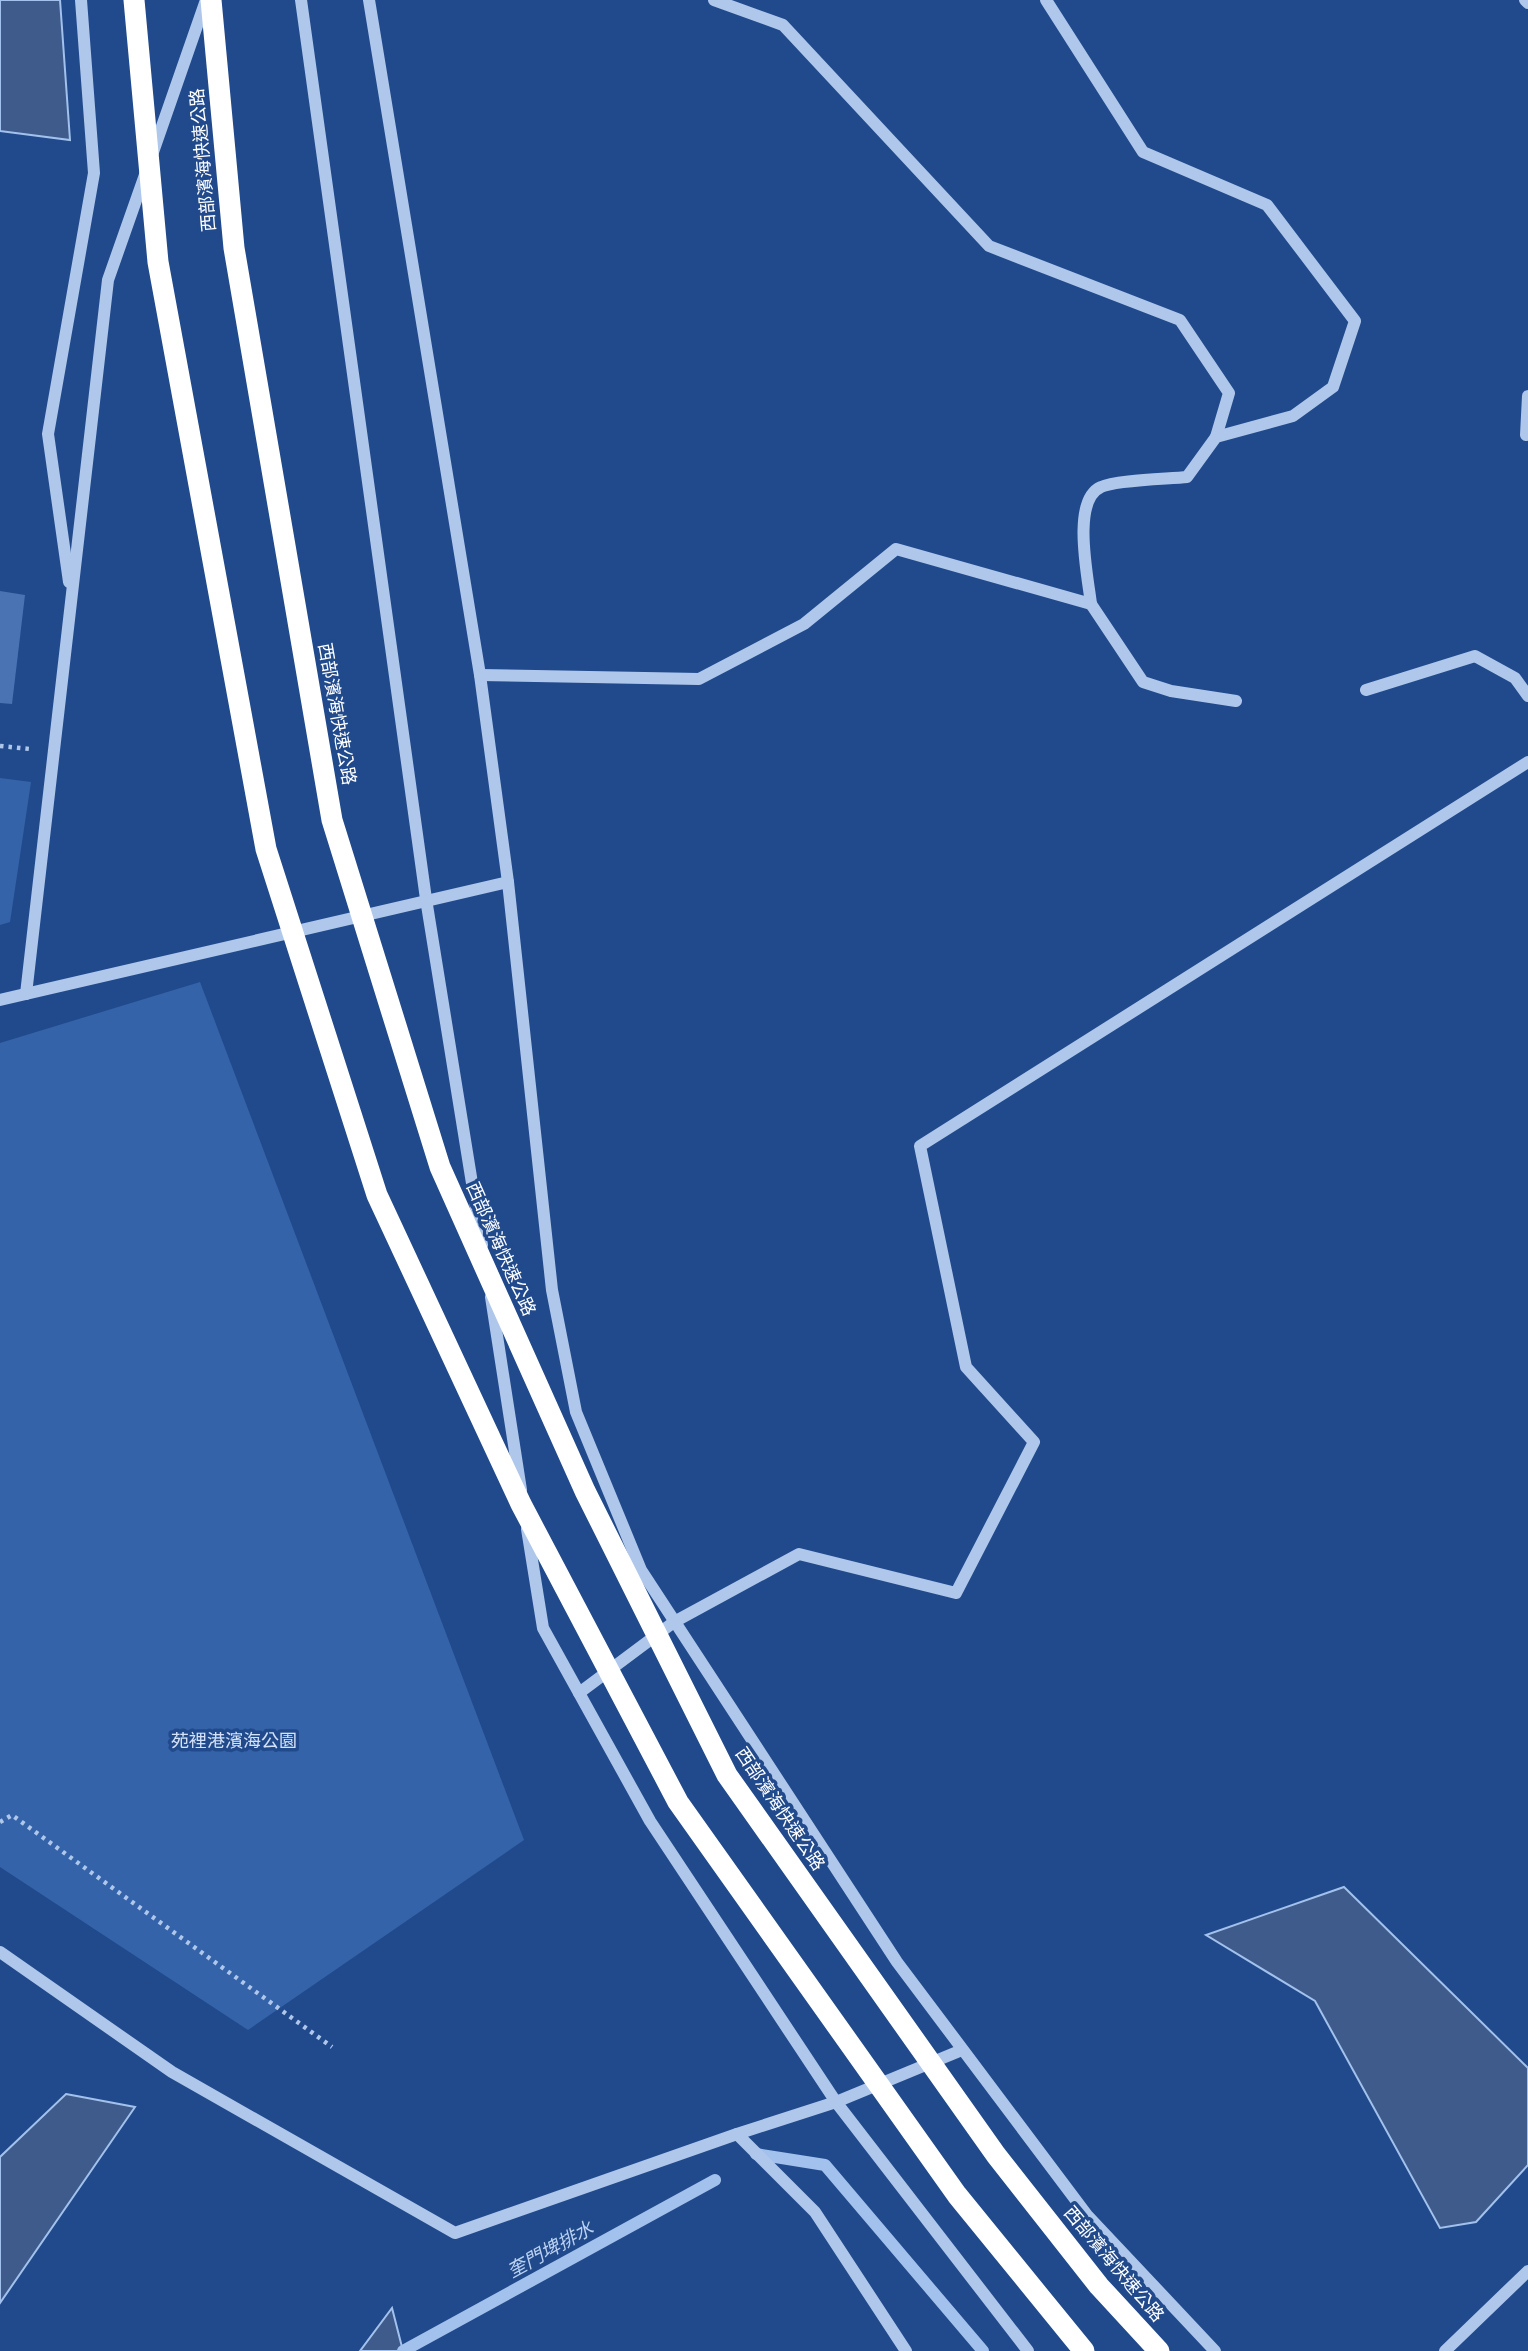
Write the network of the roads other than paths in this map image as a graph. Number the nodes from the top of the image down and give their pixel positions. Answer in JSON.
{"nodes":[{"id":1,"x":81,"y":0,"type":"edge"},
{"id":2,"x":134,"y":0,"type":"edge"},
{"id":3,"x":209,"y":0,"type":"edge"},
{"id":4,"x":300,"y":0,"type":"edge"},
{"id":5,"x":369,"y":0,"type":"edge"},
{"id":6,"x":714,"y":0,"type":"edge"},
{"id":7,"x":1046,"y":0,"type":"edge"},
{"id":8,"x":1528,"y":396,"type":"edge"},
{"id":9,"x":1525,"y":435,"type":"dead end"},
{"id":10,"x":1216,"y":437,"type":"junction"},
{"id":11,"x":72,"y":600,"type":"junction"},
{"id":12,"x":1091,"y":604,"type":"junction"},
{"id":13,"x":480,"y":675,"type":"junction"},
{"id":14,"x":1366,"y":691,"type":"dead end"},
{"id":15,"x":1528,"y":696,"type":"edge"},
{"id":16,"x":1236,"y":701,"type":"dead end"},
{"id":17,"x":1528,"y":762,"type":"edge"},
{"id":18,"x":508,"y":882,"type":"junction"},
{"id":19,"x":426,"y":899,"type":"junction"},
{"id":20,"x":26,"y":994,"type":"junction"},
{"id":21,"x":0,"y":1000,"type":"edge"},
{"id":22,"x":674,"y":1622,"type":"junction"},
{"id":23,"x":579,"y":1693,"type":"junction"},
{"id":24,"x":0,"y":1952,"type":"edge"},
{"id":25,"x":962,"y":2050,"type":"junction"},
{"id":26,"x":836,"y":2102,"type":"junction"},
{"id":27,"x":737,"y":2134,"type":"junction"},
{"id":28,"x":1528,"y":2271,"type":"edge"},
{"id":29,"x":906,"y":2351,"type":"edge"},
{"id":30,"x":1028,"y":2351,"type":"edge"},
{"id":31,"x":1084,"y":2351,"type":"edge"},
{"id":32,"x":1158,"y":2351,"type":"edge"},
{"id":33,"x":1214,"y":2351,"type":"edge"},
{"id":34,"x":1445,"y":2351,"type":"edge"}],
"edges":[{"from":1,"to":11,"type":"street"},
{"from":2,"to":31,"type":"highway"},
{"from":3,"to":11,"type":"street"},
{"from":3,"to":32,"type":"highway","name":"西部濱海快速公路"},
{"from":4,"to":19,"type":"street"},
{"from":5,"to":13,"type":"street"},
{"from":6,"to":10,"type":"street"},
{"from":7,"to":10,"type":"street"},
{"from":8,"to":9,"type":"street"},
{"from":10,"to":12,"type":"street"},
{"from":11,"to":20,"type":"street"},
{"from":12,"to":13,"type":"street"},
{"from":12,"to":16,"type":"street"},
{"from":13,"to":18,"type":"street"},
{"from":14,"to":15,"type":"street"},
{"from":17,"to":22,"type":"street"},
{"from":18,"to":19,"type":"street"},
{"from":18,"to":22,"type":"street"},
{"from":19,"to":20,"type":"street"},
{"from":19,"to":23,"type":"street"},
{"from":20,"to":21,"type":"street"},
{"from":22,"to":23,"type":"street"},
{"from":22,"to":25,"type":"street"},
{"from":23,"to":26,"type":"street"},
{"from":24,"to":27,"type":"street"},
{"from":25,"to":26,"type":"street"},
{"from":25,"to":33,"type":"street"},
{"from":26,"to":27,"type":"street"},
{"from":26,"to":30,"type":"street"},
{"from":27,"to":29,"type":"street"},
{"from":28,"to":34,"type":"street"}]}
